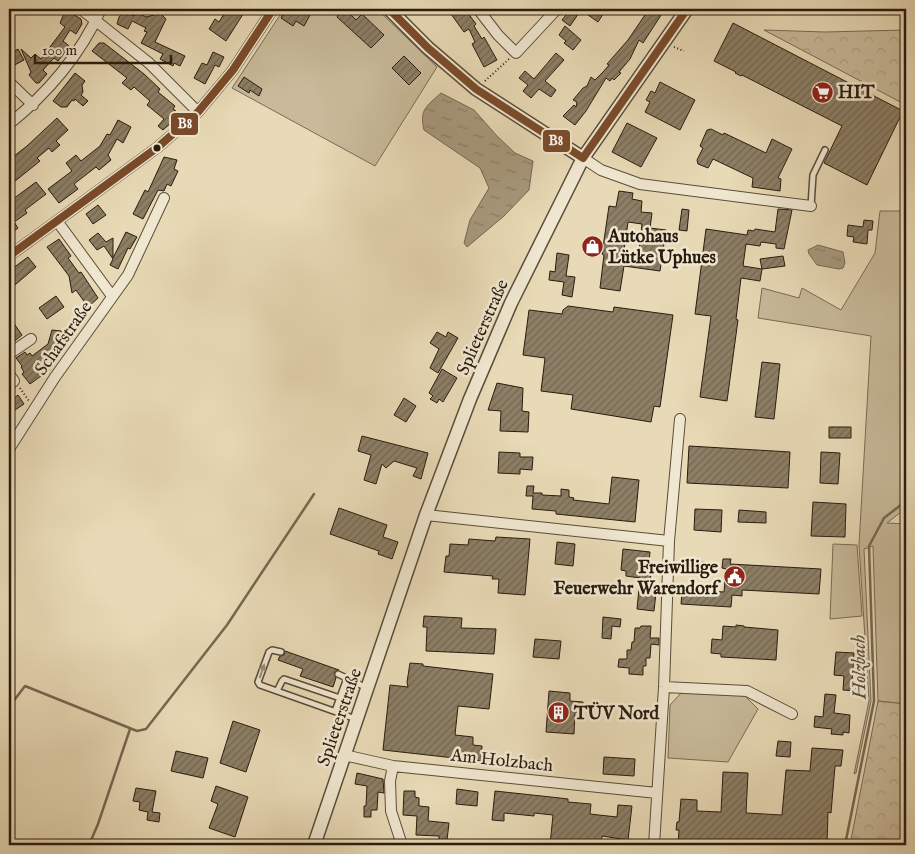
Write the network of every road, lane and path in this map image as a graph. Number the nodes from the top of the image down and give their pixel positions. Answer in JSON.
{"nodes":[{"id":1,"x":81,"y":9,"type":"edge"},
{"id":2,"x":101,"y":9,"type":"edge"},
{"id":3,"x":273,"y":9,"type":"edge"},
{"id":4,"x":389,"y":9,"type":"edge"},
{"id":5,"x":478,"y":9,"type":"edge"},
{"id":6,"x":557,"y":9,"type":"edge"},
{"id":7,"x":686,"y":9,"type":"edge"},
{"id":8,"x":96,"y":20,"type":"junction"},
{"id":9,"x":516,"y":53,"type":"junction"},
{"id":10,"x":9,"y":82,"type":"edge"},
{"id":11,"x":476,"y":89,"type":"junction"},
{"id":12,"x":33,"y":105,"type":"junction"},
{"id":13,"x":198,"y":112,"type":"junction"},
{"id":14,"x":9,"y":124,"type":"edge"},
{"id":15,"x":825,"y":150,"type":"dead end"},
{"id":16,"x":583,"y":158,"type":"junction"},
{"id":17,"x":164,"y":198,"type":"dead end"},
{"id":18,"x":811,"y":206,"type":"joint"},
{"id":19,"x":57,"y":221,"type":"junction"},
{"id":20,"x":9,"y":256,"type":"edge"},
{"id":21,"x":112,"y":296,"type":"junction"},
{"id":22,"x":31,"y":339,"type":"dead end"},
{"id":23,"x":9,"y":354,"type":"edge"},
{"id":24,"x":11,"y":380,"type":"edge"},
{"id":25,"x":36,"y":407,"type":"junction"},
{"id":26,"x":680,"y":419,"type":"dead end"},
{"id":27,"x":9,"y":449,"type":"edge"},
{"id":28,"x":426,"y":515,"type":"junction"},
{"id":29,"x":669,"y":541,"type":"junction"},
{"id":30,"x":281,"y":652,"type":"dead end"},
{"id":31,"x":338,"y":674,"type":"dead end"},
{"id":32,"x":347,"y":678,"type":"junction"},
{"id":33,"x":664,"y":687,"type":"junction"},
{"id":34,"x":367,"y":689,"type":"junction"},
{"id":35,"x":277,"y":691,"type":"junction"},
{"id":36,"x":340,"y":698,"type":"junction"},
{"id":37,"x":335,"y":711,"type":"junction"},
{"id":38,"x":792,"y":714,"type":"dead end"},
{"id":39,"x":357,"y":719,"type":"junction"},
{"id":40,"x":344,"y":755,"type":"junction"},
{"id":41,"x":393,"y":766,"type":"junction"},
{"id":42,"x":657,"y":792,"type":"junction"},
{"id":43,"x":197,"y":843,"type":"dead end"},
{"id":44,"x":210,"y":845,"type":"edge"},
{"id":45,"x":314,"y":845,"type":"edge"},
{"id":46,"x":402,"y":845,"type":"edge"},
{"id":47,"x":654,"y":845,"type":"edge"}],
"edges":[{"from":1,"to":8,"type":"street"},
{"from":2,"to":8,"type":"street"},
{"from":3,"to":13,"type":"street"},
{"from":4,"to":11,"type":"street"},
{"from":5,"to":9,"type":"street"},
{"from":6,"to":9,"type":"street"},
{"from":7,"to":16,"type":"street","name":"Splieterstraße"},
{"from":8,"to":12,"type":"street"},
{"from":8,"to":13,"type":"street"},
{"from":9,"to":11,"type":"path"},
{"from":10,"to":12,"type":"street"},
{"from":11,"to":16,"type":"street"},
{"from":12,"to":14,"type":"street"},
{"from":13,"to":19,"type":"street"},
{"from":15,"to":18,"type":"lane"},
{"from":16,"to":18,"type":"street"},
{"from":16,"to":28,"type":"street","name":"Splieterstraße"},
{"from":17,"to":21,"type":"street","name":"Schafstraße"},
{"from":19,"to":20,"type":"street"},
{"from":19,"to":21,"type":"street","name":"Schafstraße"},
{"from":21,"to":25,"type":"street","name":"Schafstraße"},
{"from":22,"to":23,"type":"street"},
{"from":24,"to":25,"type":"path"},
{"from":25,"to":27,"type":"street","name":"Schafstraße"},
{"from":26,"to":29,"type":"street"},
{"from":28,"to":29,"type":"street"},
{"from":28,"to":34,"type":"street","name":"Splieterstraße"},
{"from":29,"to":33,"type":"street"},
{"from":35,"to":30,"type":"lane","one_way":true},
{"from":31,"to":32,"type":"lane"},
{"from":32,"to":34,"type":"lane"},
{"from":32,"to":36,"type":"lane"},
{"from":33,"to":38,"type":"street"},
{"from":33,"to":42,"type":"street"},
{"from":34,"to":39,"type":"street","name":"Splieterstraße"},
{"from":35,"to":36,"type":"lane"},
{"from":35,"to":37,"type":"lane"},
{"from":36,"to":37,"type":"lane"},
{"from":37,"to":39,"type":"lane"},
{"from":39,"to":40,"type":"street","name":"Splieterstraße"},
{"from":40,"to":41,"type":"street","name":"Am Holzbach"},
{"from":40,"to":45,"type":"street","name":"Splieterstraße"},
{"from":41,"to":42,"type":"street","name":"Am Holzbach"},
{"from":41,"to":46,"type":"street"},
{"from":42,"to":47,"type":"street"},
{"from":43,"to":44,"type":"lane"}]}
